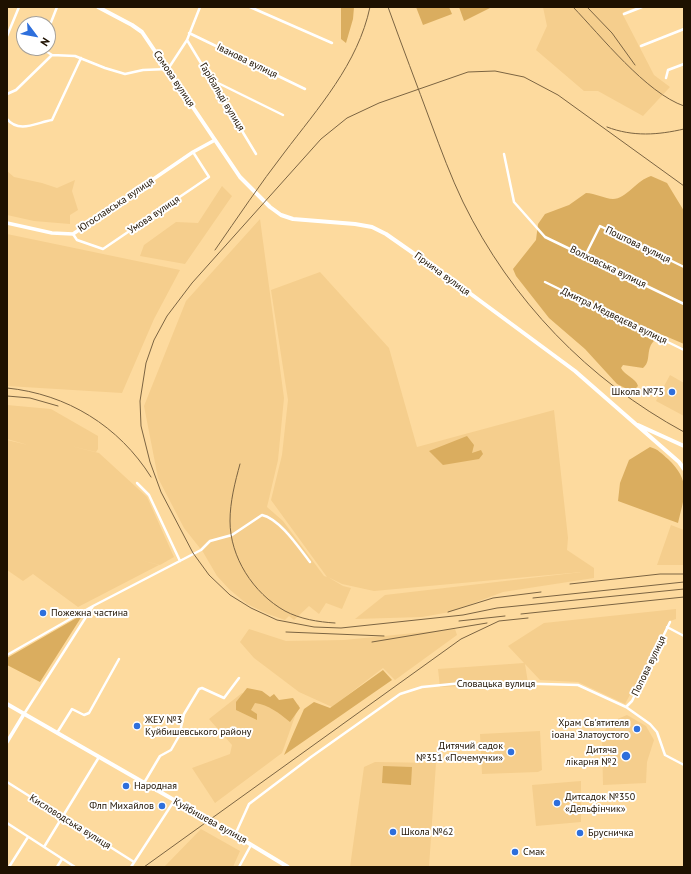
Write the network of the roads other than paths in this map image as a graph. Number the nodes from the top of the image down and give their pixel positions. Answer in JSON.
{"nodes":[{"id":1,"x":19,"y":7,"type":"edge"},
{"id":2,"x":98,"y":7,"type":"edge"},
{"id":3,"x":200,"y":7,"type":"edge"},
{"id":4,"x":250,"y":7,"type":"edge"},
{"id":5,"x":642,"y":7,"type":"edge"},
{"id":6,"x":624,"y":14,"type":"dead end"},
{"id":7,"x":684,"y":29,"type":"edge"},
{"id":8,"x":189,"y":33,"type":"junction"},
{"id":9,"x":7,"y":36,"type":"edge"},
{"id":10,"x":187,"y":40,"type":"junction"},
{"id":11,"x":332,"y":43,"type":"dead end"},
{"id":12,"x":641,"y":46,"type":"dead end"},
{"id":13,"x":56,"y":55,"type":"edge"},
{"id":14,"x":51,"y":56,"type":"edge"},
{"id":15,"x":81,"y":58,"type":"junction"},
{"id":16,"x":684,"y":64,"type":"edge"},
{"id":17,"x":168,"y":69,"type":"junction"},
{"id":18,"x":666,"y":78,"type":"dead end"},
{"id":19,"x":212,"y":79,"type":"junction"},
{"id":20,"x":305,"y":89,"type":"dead end"},
{"id":21,"x":7,"y":94,"type":"edge"},
{"id":22,"x":283,"y":115,"type":"dead end"},
{"id":23,"x":7,"y":119,"type":"edge"},
{"id":24,"x":215,"y":140,"type":"junction"},
{"id":25,"x":193,"y":152,"type":"junction"},
{"id":26,"x":256,"y":154,"type":"dead end"},
{"id":27,"x":504,"y":154,"type":"dead end"},
{"id":28,"x":234,"y":168,"type":"joint"},
{"id":29,"x":7,"y":223,"type":"edge"},
{"id":30,"x":73,"y":234,"type":"junction"},
{"id":31,"x":585,"y":256,"type":"junction"},
{"id":32,"x":684,"y":267,"type":"edge"},
{"id":33,"x":545,"y":282,"type":"dead end"},
{"id":34,"x":684,"y":304,"type":"edge"},
{"id":35,"x":684,"y":350,"type":"edge"},
{"id":36,"x":634,"y":423,"type":"junction"},
{"id":37,"x":684,"y":446,"type":"edge"},
{"id":38,"x":684,"y":469,"type":"edge"},
{"id":39,"x":137,"y":483,"type":"dead end"},
{"id":40,"x":180,"y":561,"type":"junction"},
{"id":41,"x":310,"y":562,"type":"dead end"},
{"id":42,"x":93,"y":606,"type":"junction"},
{"id":43,"x":670,"y":622,"type":"dead end"},
{"id":44,"x":667,"y":627,"type":"junction"},
{"id":45,"x":684,"y":636,"type":"edge"},
{"id":46,"x":7,"y":656,"type":"edge"},
{"id":47,"x":119,"y":659,"type":"dead end"},
{"id":48,"x":239,"y":678,"type":"dead end"},
{"id":49,"x":7,"y":704,"type":"edge"},
{"id":50,"x":626,"y":707,"type":"junction"},
{"id":51,"x":24,"y":714,"type":"junction"},
{"id":52,"x":57,"y":733,"type":"junction"},
{"id":53,"x":7,"y":742,"type":"edge"},
{"id":54,"x":99,"y":757,"type":"junction"},
{"id":55,"x":684,"y":765,"type":"edge"},
{"id":56,"x":7,"y":782,"type":"edge"},
{"id":57,"x":143,"y":783,"type":"junction"},
{"id":58,"x":174,"y":801,"type":"junction"},
{"id":59,"x":63,"y":817,"type":"junction"},
{"id":60,"x":7,"y":823,"type":"edge"},
{"id":61,"x":235,"y":835,"type":"junction"},
{"id":62,"x":28,"y":837,"type":"junction"},
{"id":63,"x":251,"y":844,"type":"junction"},
{"id":64,"x":44,"y":847,"type":"junction"},
{"id":65,"x":62,"y":859,"type":"junction"},
{"id":66,"x":134,"y":862,"type":"junction"},
{"id":67,"x":9,"y":867,"type":"edge"},
{"id":68,"x":57,"y":867,"type":"edge"},
{"id":69,"x":75,"y":867,"type":"edge"},
{"id":70,"x":131,"y":867,"type":"edge"},
{"id":71,"x":239,"y":867,"type":"edge"},
{"id":72,"x":288,"y":867,"type":"edge"}],
"edges":[{"from":1,"to":9,"type":"street"},
{"from":2,"to":17,"type":"main road","name":"Сомова вулиця"},
{"from":3,"to":8,"type":"street"},
{"from":4,"to":11,"type":"street"},
{"from":5,"to":6,"type":"street"},
{"from":7,"to":12,"type":"street"},
{"from":8,"to":10,"type":"street"},
{"from":8,"to":20,"type":"street","name":"Іванова вулиця"},
{"from":10,"to":17,"type":"street"},
{"from":10,"to":19,"type":"street","name":"Гарібальді вулиця"},
{"from":13,"to":15,"type":"street"},
{"from":14,"to":21,"type":"street"},
{"from":15,"to":17,"type":"street"},
{"from":15,"to":23,"type":"street"},
{"from":16,"to":18,"type":"street"},
{"from":17,"to":24,"type":"main road","name":"Сомова вулиця"},
{"from":19,"to":22,"type":"street"},
{"from":19,"to":26,"type":"street","name":"Гарібальді вулиця"},
{"from":24,"to":25,"type":"street","name":"Югославська вулиця"},
{"from":24,"to":28,"type":"main road","name":"Сомова вулиця"},
{"from":25,"to":30,"type":"street","name":"Югославська вулиця"},
{"from":25,"to":30,"type":"street","name":"Умова вулиця"},
{"from":27,"to":31,"type":"street","name":"Волховська вулиця"},
{"from":28,"to":36,"type":"main road","name":"Гірнича вулиця"},
{"from":29,"to":30,"type":"street","name":"Югославська вулиця"},
{"from":31,"to":32,"type":"street","name":"Поштова вулиця"},
{"from":31,"to":34,"type":"street","name":"Волховська вулиця"},
{"from":33,"to":35,"type":"street","name":"Дмитра Медведєва вулиця"},
{"from":36,"to":37,"type":"main road","name":"Гірнича вулиця"},
{"from":36,"to":38,"type":"main road","name":"Гірнича вулиця"},
{"from":39,"to":40,"type":"street"},
{"from":40,"to":41,"type":"street"},
{"from":40,"to":42,"type":"street"},
{"from":42,"to":46,"type":"street"},
{"from":42,"to":51,"type":"street"},
{"from":43,"to":44,"type":"street","name":"Попова вулиця"},
{"from":44,"to":45,"type":"street"},
{"from":44,"to":50,"type":"street","name":"Попова вулиця"},
{"from":47,"to":52,"type":"street"},
{"from":48,"to":57,"type":"street"},
{"from":49,"to":51,"type":"main road","name":"Куйбишева вулиця"},
{"from":50,"to":55,"type":"street","name":"Словацька вулиця"},
{"from":50,"to":61,"type":"street","name":"Словацька вулиця"},
{"from":51,"to":52,"type":"main road","name":"Куйбишева вулиця"},
{"from":51,"to":53,"type":"street"},
{"from":52,"to":54,"type":"main road","name":"Куйбишева вулиця"},
{"from":54,"to":57,"type":"main road","name":"Куйбишева вулиця"},
{"from":54,"to":59,"type":"street"},
{"from":56,"to":59,"type":"street","name":"Кисловодська вулиця"},
{"from":57,"to":58,"type":"main road","name":"Куйбишева вулиця"},
{"from":58,"to":61,"type":"main road","name":"Куйбишева вулиця"},
{"from":58,"to":66,"type":"street"},
{"from":59,"to":64,"type":"street"},
{"from":59,"to":66,"type":"street","name":"Кисловодська вулиця"},
{"from":60,"to":62,"type":"street"},
{"from":61,"to":63,"type":"main road","name":"Куйбишева вулиця"},
{"from":62,"to":64,"type":"street"},
{"from":62,"to":67,"type":"street"},
{"from":63,"to":71,"type":"street"},
{"from":63,"to":72,"type":"main road","name":"Куйбишева вулиця"},
{"from":64,"to":65,"type":"street"},
{"from":65,"to":68,"type":"street"},
{"from":65,"to":69,"type":"street"},
{"from":66,"to":70,"type":"street"}]}
